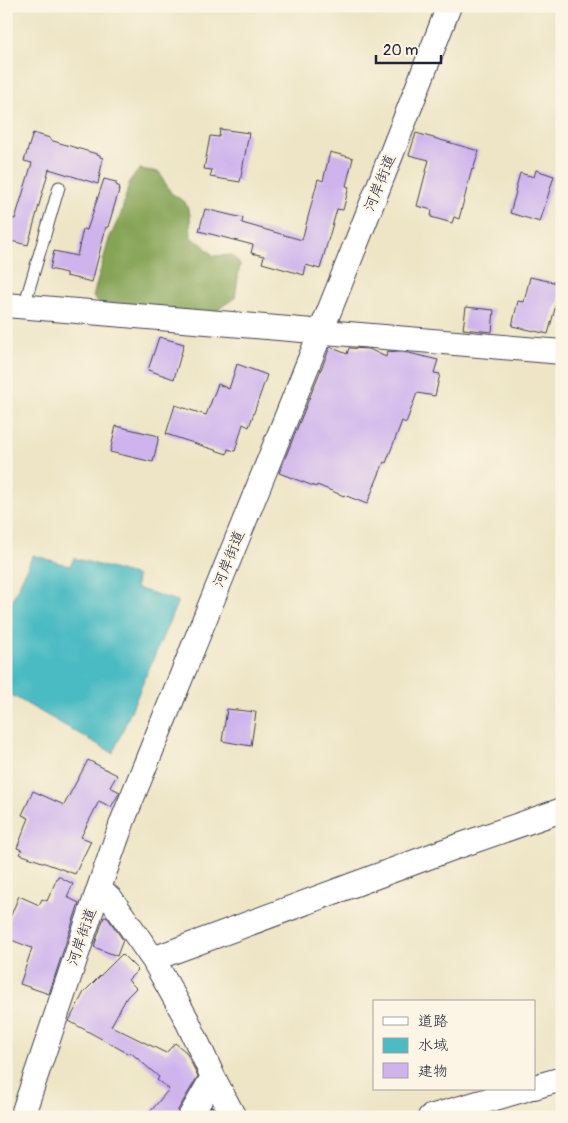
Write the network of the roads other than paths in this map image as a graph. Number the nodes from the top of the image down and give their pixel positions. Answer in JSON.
{"nodes":[{"id":1,"x":449,"y":6,"type":"edge"},
{"id":2,"x":59,"y":187,"type":"dead end"},
{"id":3,"x":15,"y":306,"type":"edge"},
{"id":4,"x":321,"y":332,"type":"junction"},
{"id":5,"x":562,"y":352,"type":"edge"},
{"id":6,"x":562,"y":810,"type":"edge"},
{"id":7,"x":98,"y":888,"type":"junction"},
{"id":8,"x":153,"y":959,"type":"junction"},
{"id":9,"x":213,"y":1077,"type":"junction"},
{"id":10,"x":562,"y":1079,"type":"edge"},
{"id":11,"x":536,"y":1086,"type":"edge"},
{"id":12,"x":523,"y":1090,"type":"edge"},
{"id":13,"x":22,"y":1117,"type":"edge"},
{"id":14,"x":190,"y":1117,"type":"edge"},
{"id":15,"x":234,"y":1117,"type":"edge"},
{"id":16,"x":430,"y":1117,"type":"edge"}],
"edges":[{"from":1,"to":4,"type":"street","name":"河岸街道"},
{"from":2,"to":3,"type":"lane"},
{"from":3,"to":4,"type":"street"},
{"from":4,"to":5,"type":"street"},
{"from":4,"to":7,"type":"street","name":"河岸街道"},
{"from":6,"to":8,"type":"street"},
{"from":7,"to":8,"type":"street"},
{"from":7,"to":13,"type":"street","name":"河岸街道"},
{"from":8,"to":9,"type":"street"},
{"from":9,"to":14,"type":"street"},
{"from":9,"to":15,"type":"street"},
{"from":10,"to":11,"type":"street"},
{"from":12,"to":16,"type":"street"}]}
